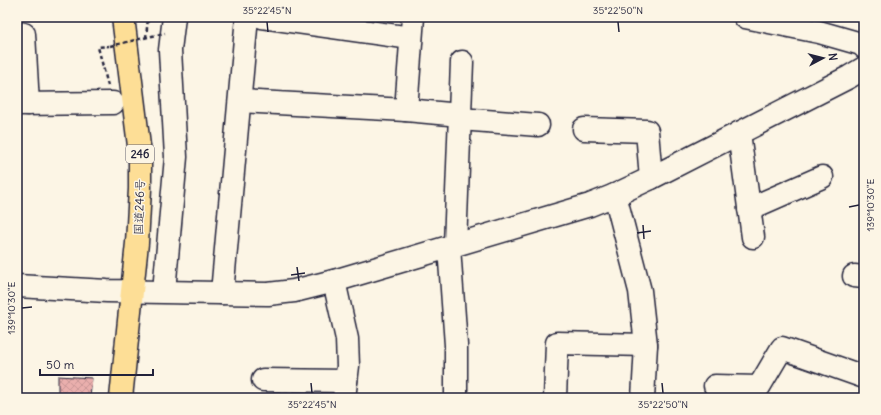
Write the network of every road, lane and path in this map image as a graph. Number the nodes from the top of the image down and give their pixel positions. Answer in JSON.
{"nodes":[{"id":1,"x":122,"y":17,"type":"edge"},
{"id":2,"x":148,"y":17,"type":"edge"},
{"id":3,"x":247,"y":17,"type":"edge"},
{"id":4,"x":262,"y":17,"type":"edge"},
{"id":5,"x":413,"y":17,"type":"edge"},
{"id":6,"x":745,"y":17,"type":"edge"},
{"id":7,"x":169,"y":25,"type":"edge"},
{"id":8,"x":17,"y":33,"type":"edge"},
{"id":9,"x":146,"y":38,"type":"junction"},
{"id":10,"x":411,"y":38,"type":"junction"},
{"id":11,"x":864,"y":47,"type":"edge"},
{"id":12,"x":462,"y":62,"type":"dead end"},
{"id":13,"x":864,"y":68,"type":"edge"},
{"id":14,"x":240,"y":101,"type":"junction"},
{"id":15,"x":113,"y":103,"type":"joint"},
{"id":16,"x":22,"y":104,"type":"edge"},
{"id":17,"x":406,"y":110,"type":"junction"},
{"id":18,"x":460,"y":117,"type":"junction"},
{"id":19,"x":538,"y":125,"type":"dead end"},
{"id":20,"x":584,"y":129,"type":"dead end"},
{"id":21,"x":738,"y":133,"type":"junction"},
{"id":22,"x":822,"y":177,"type":"dead end"},
{"id":23,"x":651,"y":178,"type":"junction"},
{"id":24,"x":615,"y":195,"type":"junction"},
{"id":25,"x":749,"y":209,"type":"junction"},
{"id":26,"x":753,"y":237,"type":"dead end"},
{"id":27,"x":452,"y":246,"type":"junction"},
{"id":28,"x":334,"y":281,"type":"junction"},
{"id":29,"x":17,"y":286,"type":"edge"},
{"id":30,"x":164,"y":291,"type":"junction"},
{"id":31,"x":132,"y":292,"type":"junction"},
{"id":32,"x":222,"y":293,"type":"junction"},
{"id":33,"x":646,"y":346,"type":"junction"},
{"id":34,"x":864,"y":376,"type":"edge"},
{"id":35,"x":263,"y":380,"type":"dead end"},
{"id":36,"x":715,"y":386,"type":"dead end"},
{"id":37,"x":304,"y":389,"type":"edge"},
{"id":38,"x":345,"y":390,"type":"edge"},
{"id":39,"x":748,"y":392,"type":"edge"},
{"id":40,"x":121,"y":398,"type":"edge"},
{"id":41,"x":456,"y":398,"type":"edge"},
{"id":42,"x":554,"y":398,"type":"edge"},
{"id":43,"x":643,"y":398,"type":"edge"}],
"edges":[{"from":1,"to":31,"type":"highway","name":"国道246号","number":"246"},
{"from":2,"to":9,"type":"path"},
{"from":3,"to":14,"type":"street"},
{"from":4,"to":10,"type":"street"},
{"from":5,"to":10,"type":"street"},
{"from":6,"to":11,"type":"street"},
{"from":7,"to":9,"type":"path","bridge":true},
{"from":7,"to":30,"type":"street"},
{"from":8,"to":16,"type":"street"},
{"from":9,"to":15,"type":"path","bridge":true},
{"from":10,"to":17,"type":"street"},
{"from":12,"to":18,"type":"street"},
{"from":13,"to":21,"type":"street"},
{"from":14,"to":17,"type":"street"},
{"from":14,"to":32,"type":"street"},
{"from":15,"to":16,"type":"street"},
{"from":17,"to":18,"type":"street"},
{"from":18,"to":19,"type":"street"},
{"from":18,"to":27,"type":"street"},
{"from":20,"to":23,"type":"street"},
{"from":21,"to":23,"type":"street"},
{"from":21,"to":25,"type":"street"},
{"from":22,"to":25,"type":"street"},
{"from":23,"to":24,"type":"street"},
{"from":24,"to":27,"type":"street"},
{"from":24,"to":33,"type":"street"},
{"from":25,"to":26,"type":"street"},
{"from":27,"to":28,"type":"street"},
{"from":27,"to":41,"type":"street"},
{"from":28,"to":32,"type":"street"},
{"from":28,"to":38,"type":"street"},
{"from":29,"to":31,"type":"street"},
{"from":30,"to":31,"type":"street"},
{"from":30,"to":32,"type":"street"},
{"from":31,"to":40,"type":"highway","name":"国道246号","number":"246"},
{"from":33,"to":42,"type":"street"},
{"from":33,"to":43,"type":"street"},
{"from":34,"to":39,"type":"street"},
{"from":35,"to":37,"type":"street"},
{"from":36,"to":39,"type":"street"},
{"from":37,"to":38,"type":"street"}]}
